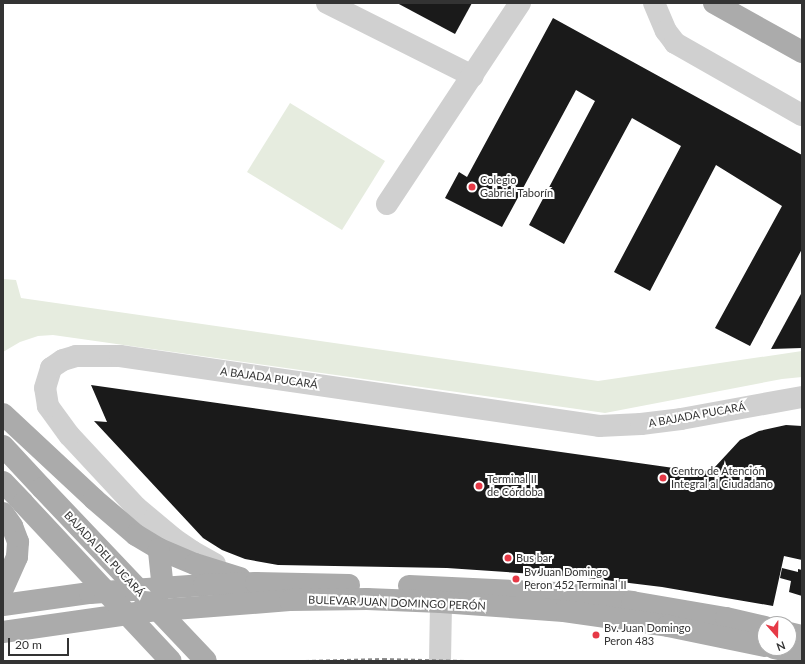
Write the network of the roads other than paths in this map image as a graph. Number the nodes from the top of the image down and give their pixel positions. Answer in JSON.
{"nodes":[{"id":1,"x":327,"y":3,"type":"edge"},
{"id":2,"x":520,"y":3,"type":"edge"},
{"id":3,"x":654,"y":3,"type":"edge"},
{"id":4,"x":714,"y":3,"type":"edge"},
{"id":5,"x":802,"y":52,"type":"edge"},
{"id":6,"x":473,"y":76,"type":"junction"},
{"id":7,"x":802,"y":115,"type":"edge"},
{"id":8,"x":387,"y":204,"type":"dead end"},
{"id":9,"x":802,"y":397,"type":"edge"},
{"id":10,"x":3,"y":414,"type":"edge"},
{"id":11,"x":3,"y":446,"type":"edge"},
{"id":12,"x":3,"y":482,"type":"edge"},
{"id":13,"x":3,"y":513,"type":"edge"},
{"id":14,"x":159,"y":549,"type":"junction"},
{"id":15,"x":256,"y":583,"type":"junction"},
{"id":16,"x":3,"y":588,"type":"edge"},
{"id":17,"x":161,"y":589,"type":"junction"},
{"id":18,"x":441,"y":602,"type":"junction"},
{"id":19,"x":3,"y":605,"type":"edge"},
{"id":20,"x":148,"y":611,"type":"junction"},
{"id":21,"x":757,"y":625,"type":"edge"},
{"id":22,"x":3,"y":632,"type":"edge"},
{"id":23,"x":757,"y":644,"type":"edge"},
{"id":24,"x":171,"y":661,"type":"edge"},
{"id":25,"x":206,"y":661,"type":"edge"},
{"id":26,"x":440,"y":661,"type":"edge"}],
"edges":[{"from":1,"to":6,"type":"lane"},
{"from":2,"to":6,"type":"lane"},
{"from":3,"to":7,"type":"lane"},
{"from":4,"to":5,"type":"main road"},
{"from":6,"to":8,"type":"lane"},
{"from":9,"to":15,"type":"lane","name":"A BAJADA PUCARÁ"},
{"from":10,"to":14,"type":"main road"},
{"from":11,"to":25,"type":"main road","name":"BAJADA DEL PUCARÁ","bridge":true},
{"from":12,"to":24,"type":"main road","bridge":true},
{"from":13,"to":16,"type":"main road"},
{"from":14,"to":15,"type":"main road"},
{"from":14,"to":17,"type":"main road"},
{"from":15,"to":17,"type":"main road","name":"BULEVAR JUAN DOMINGO PERÓN"},
{"from":15,"to":21,"type":"main road","name":"BULEVAR JUAN DOMINGO PERÓN"},
{"from":17,"to":19,"type":"main road","name":"BULEVAR JUAN DOMINGO PERÓN"},
{"from":17,"to":20,"type":"main road"},
{"from":18,"to":20,"type":"main road","name":"BULEVAR JUAN DOMINGO PERÓN"},
{"from":18,"to":23,"type":"main road","name":"BULEVAR JUAN DOMINGO PERÓN"},
{"from":18,"to":26,"type":"lane"},
{"from":20,"to":22,"type":"main road","name":"BULEVAR JUAN DOMINGO PERÓN"}]}
